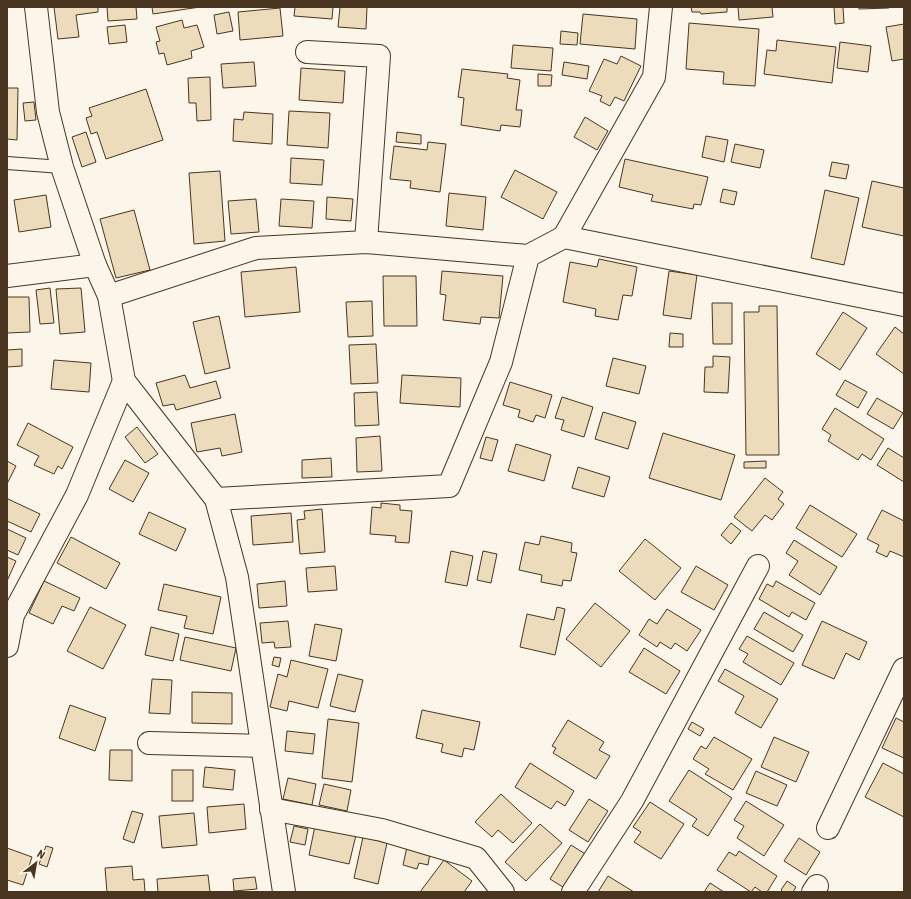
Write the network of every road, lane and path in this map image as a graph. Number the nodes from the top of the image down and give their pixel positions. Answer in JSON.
{"nodes":[{"id":1,"x":36,"y":7,"type":"edge"},
{"id":2,"x":661,"y":7,"type":"edge"},
{"id":3,"x":307,"y":52,"type":"dead end"},
{"id":4,"x":7,"y":164,"type":"edge"},
{"id":5,"x":62,"y":167,"type":"junction"},
{"id":6,"x":564,"y":237,"type":"junction"},
{"id":7,"x":366,"y":242,"type":"junction"},
{"id":8,"x":528,"y":256,"type":"junction"},
{"id":9,"x":95,"y":265,"type":"junction"},
{"id":10,"x":7,"y":276,"type":"edge"},
{"id":11,"x":109,"y":296,"type":"junction"},
{"id":12,"x":904,"y":305,"type":"edge"},
{"id":13,"x":124,"y":381,"type":"junction"},
{"id":14,"x":216,"y":499,"type":"junction"},
{"id":15,"x":758,"y":566,"type":"dead end"},
{"id":16,"x":7,"y":646,"type":"edge"},
{"id":17,"x":904,"y":669,"type":"edge"},
{"id":18,"x":149,"y":743,"type":"dead end"},
{"id":19,"x":262,"y":746,"type":"junction"},
{"id":20,"x":271,"y":809,"type":"junction"},
{"id":21,"x":828,"y":828,"type":"dead end"},
{"id":22,"x":284,"y":892,"type":"edge"},
{"id":23,"x":503,"y":892,"type":"edge"},
{"id":24,"x":573,"y":892,"type":"edge"}],
"edges":[{"from":1,"to":5,"type":"street"},
{"from":2,"to":6,"type":"street"},
{"from":3,"to":7,"type":"street"},
{"from":4,"to":5,"type":"lane"},
{"from":5,"to":9,"type":"street"},
{"from":6,"to":8,"type":"street"},
{"from":6,"to":12,"type":"street"},
{"from":7,"to":8,"type":"street"},
{"from":7,"to":11,"type":"street"},
{"from":8,"to":14,"type":"street"},
{"from":9,"to":10,"type":"street"},
{"from":9,"to":11,"type":"street"},
{"from":11,"to":13,"type":"street"},
{"from":13,"to":14,"type":"street"},
{"from":13,"to":16,"type":"street"},
{"from":14,"to":19,"type":"street"},
{"from":15,"to":24,"type":"street"},
{"from":17,"to":21,"type":"street"},
{"from":18,"to":19,"type":"street"},
{"from":19,"to":20,"type":"street"},
{"from":20,"to":22,"type":"street"},
{"from":20,"to":23,"type":"street"}]}
